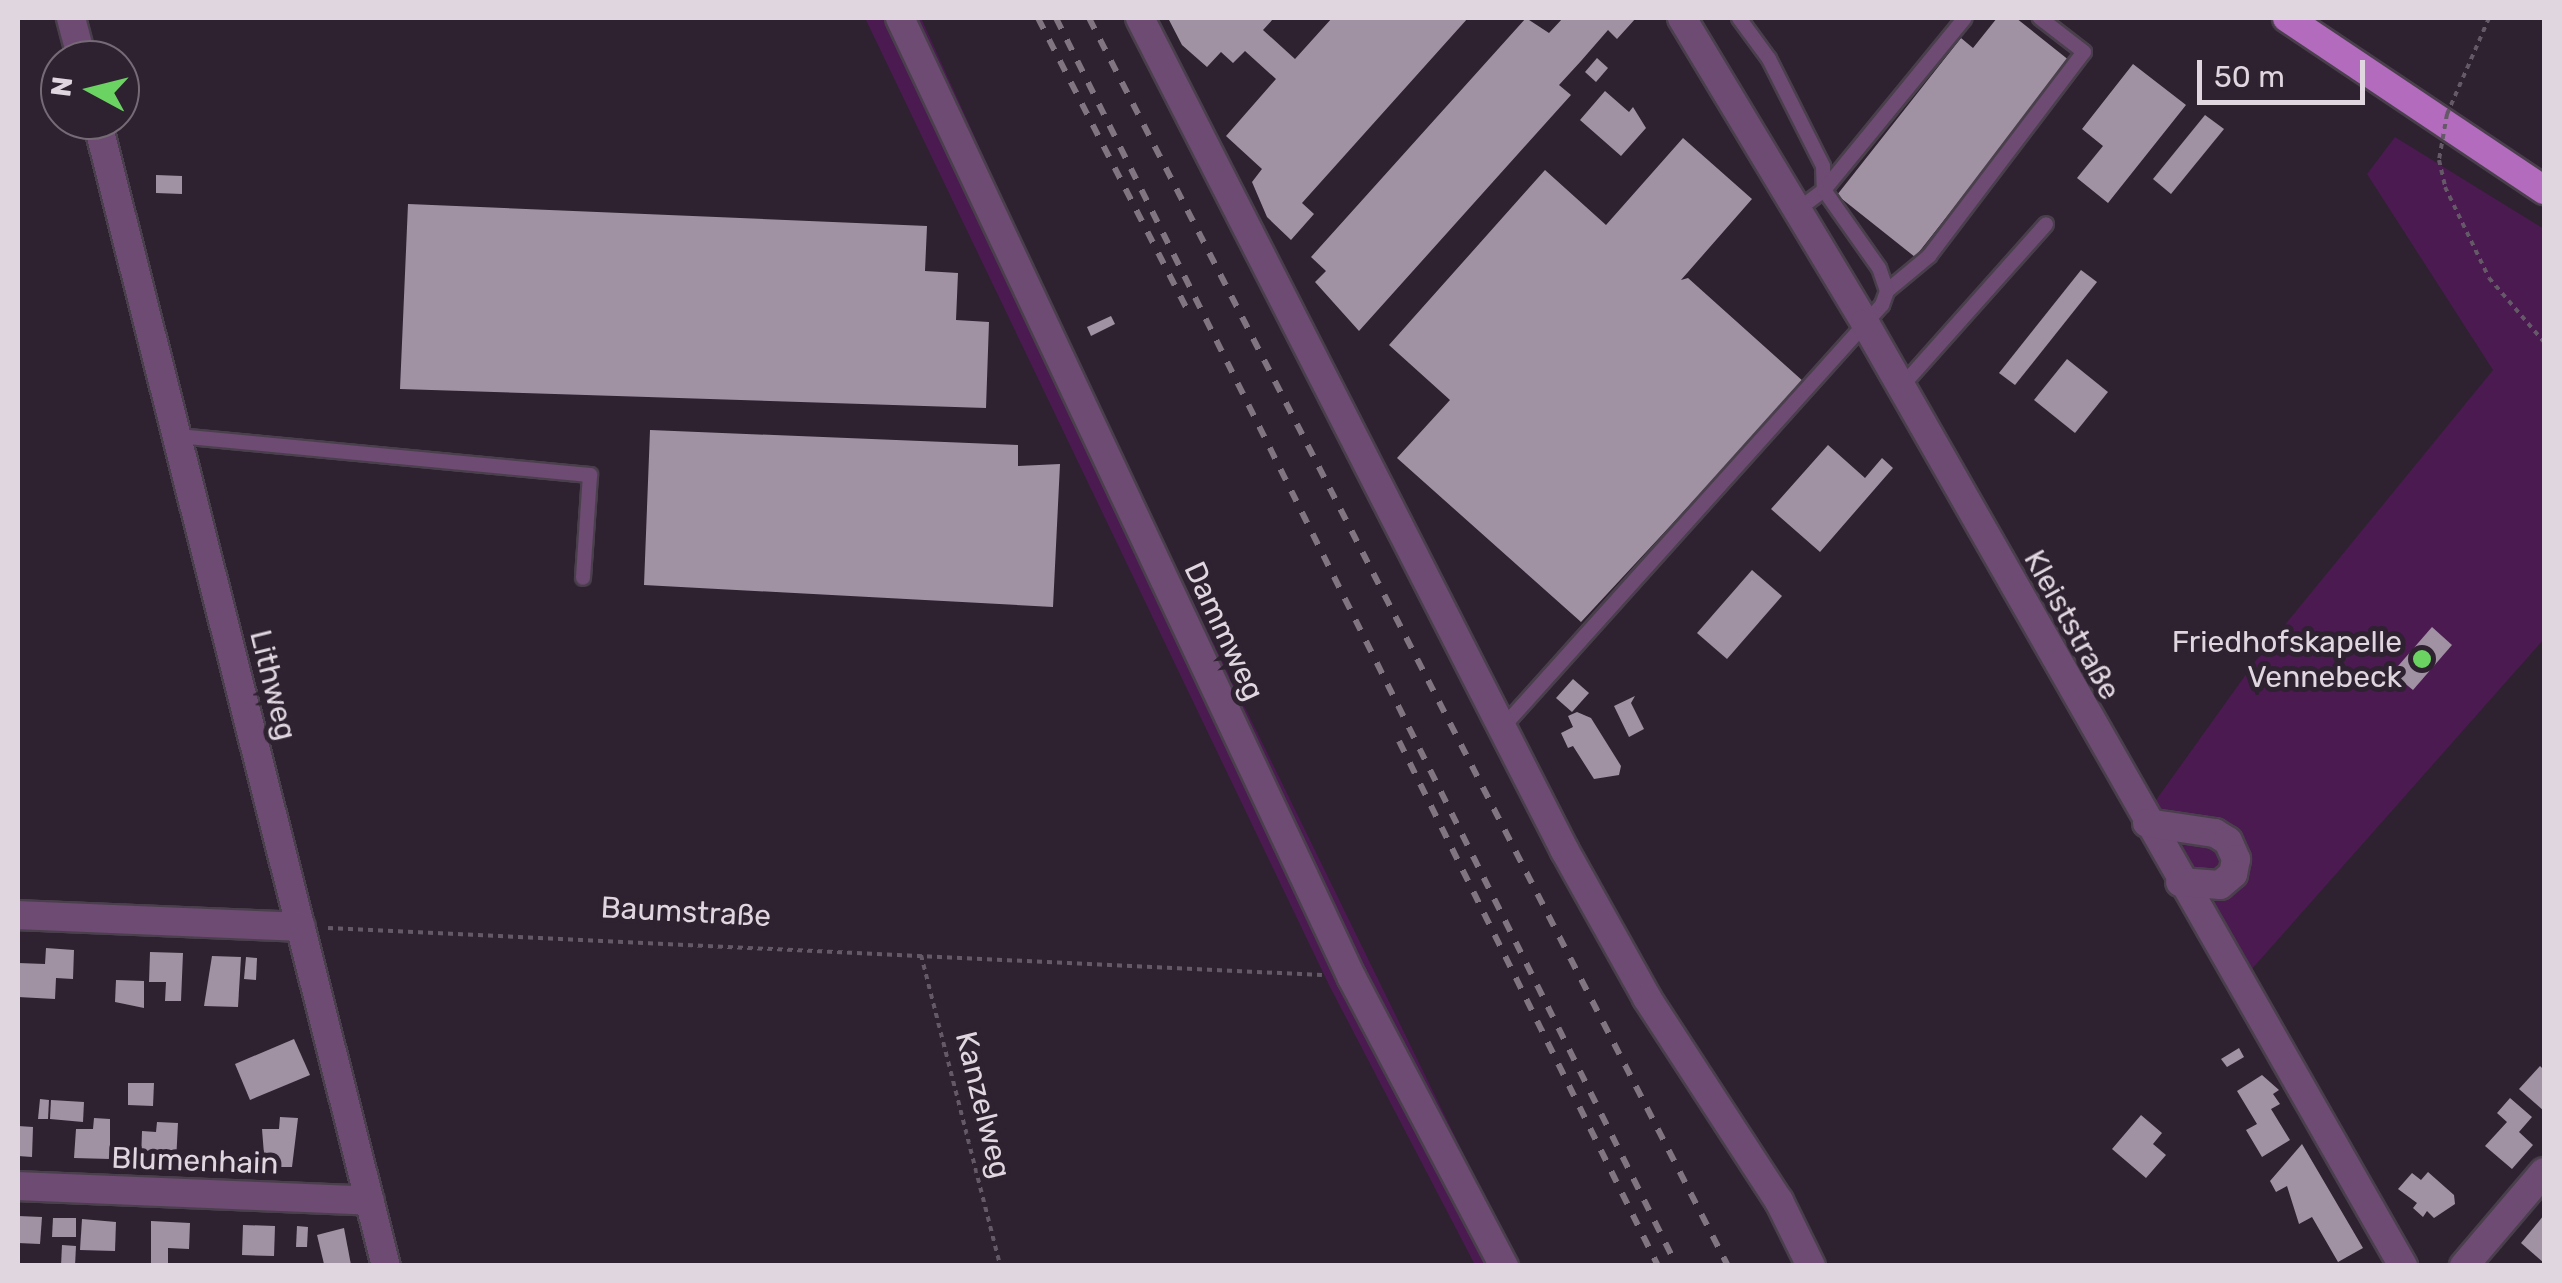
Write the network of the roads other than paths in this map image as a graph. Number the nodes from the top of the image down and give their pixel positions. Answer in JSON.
{"nodes":[{"id":1,"x":900,"y":18,"type":"edge"},
{"id":2,"x":1140,"y":18,"type":"edge"},
{"id":3,"x":1682,"y":18,"type":"edge"},
{"id":4,"x":1739,"y":18,"type":"edge"},
{"id":5,"x":1965,"y":18,"type":"edge"},
{"id":6,"x":2040,"y":18,"type":"edge"},
{"id":7,"x":2288,"y":18,"type":"edge"},
{"id":8,"x":102,"y":140,"type":"edge"},
{"id":9,"x":1824,"y":190,"type":"junction"},
{"id":10,"x":2544,"y":190,"type":"edge"},
{"id":11,"x":1797,"y":210,"type":"junction"},
{"id":12,"x":2046,"y":224,"type":"dead end"},
{"id":13,"x":1886,"y":291,"type":"junction"},
{"id":14,"x":1865,"y":324,"type":"junction"},
{"id":15,"x":1901,"y":388,"type":"junction"},
{"id":16,"x":177,"y":436,"type":"junction"},
{"id":17,"x":583,"y":578,"type":"dead end"},
{"id":18,"x":1502,"y":728,"type":"junction"},
{"id":19,"x":2147,"y":823,"type":"junction"},
{"id":20,"x":2180,"y":882,"type":"junction"},
{"id":21,"x":18,"y":915,"type":"edge"},
{"id":22,"x":301,"y":927,"type":"junction"},
{"id":23,"x":2544,"y":1172,"type":"edge"},
{"id":24,"x":18,"y":1186,"type":"edge"},
{"id":25,"x":370,"y":1201,"type":"junction"},
{"id":26,"x":386,"y":1266,"type":"edge"},
{"id":27,"x":1504,"y":1266,"type":"edge"},
{"id":28,"x":1811,"y":1266,"type":"edge"},
{"id":29,"x":2403,"y":1266,"type":"edge"},
{"id":30,"x":2464,"y":1266,"type":"edge"}],
"edges":[{"from":1,"to":27,"type":"street","name":"Dammweg"},
{"from":2,"to":18,"type":"street"},
{"from":3,"to":11,"type":"street","name":"Kleiststraße"},
{"from":4,"to":9,"type":"lane"},
{"from":5,"to":9,"type":"lane"},
{"from":6,"to":13,"type":"lane"},
{"from":7,"to":10,"type":"main road"},
{"from":8,"to":16,"type":"street","name":"Lithweg"},
{"from":9,"to":11,"type":"lane"},
{"from":9,"to":13,"type":"lane"},
{"from":11,"to":14,"type":"street","name":"Kleiststraße"},
{"from":12,"to":15,"type":"lane"},
{"from":13,"to":14,"type":"lane"},
{"from":14,"to":15,"type":"street","name":"Kleiststraße"},
{"from":14,"to":18,"type":"lane"},
{"from":15,"to":19,"type":"street","name":"Kleiststraße"},
{"from":16,"to":17,"type":"lane"},
{"from":16,"to":22,"type":"street","name":"Lithweg"},
{"from":18,"to":28,"type":"street"},
{"from":19,"to":20,"type":"street","name":"Kleiststraße"},
{"from":19,"to":20,"type":"street"},
{"from":20,"to":29,"type":"street","name":"Kleiststraße"},
{"from":21,"to":22,"type":"street"},
{"from":22,"to":25,"type":"street","name":"Lithweg"},
{"from":23,"to":30,"type":"street"},
{"from":24,"to":25,"type":"street","name":"Blumenhain"},
{"from":25,"to":26,"type":"street","name":"Lithweg"}]}
